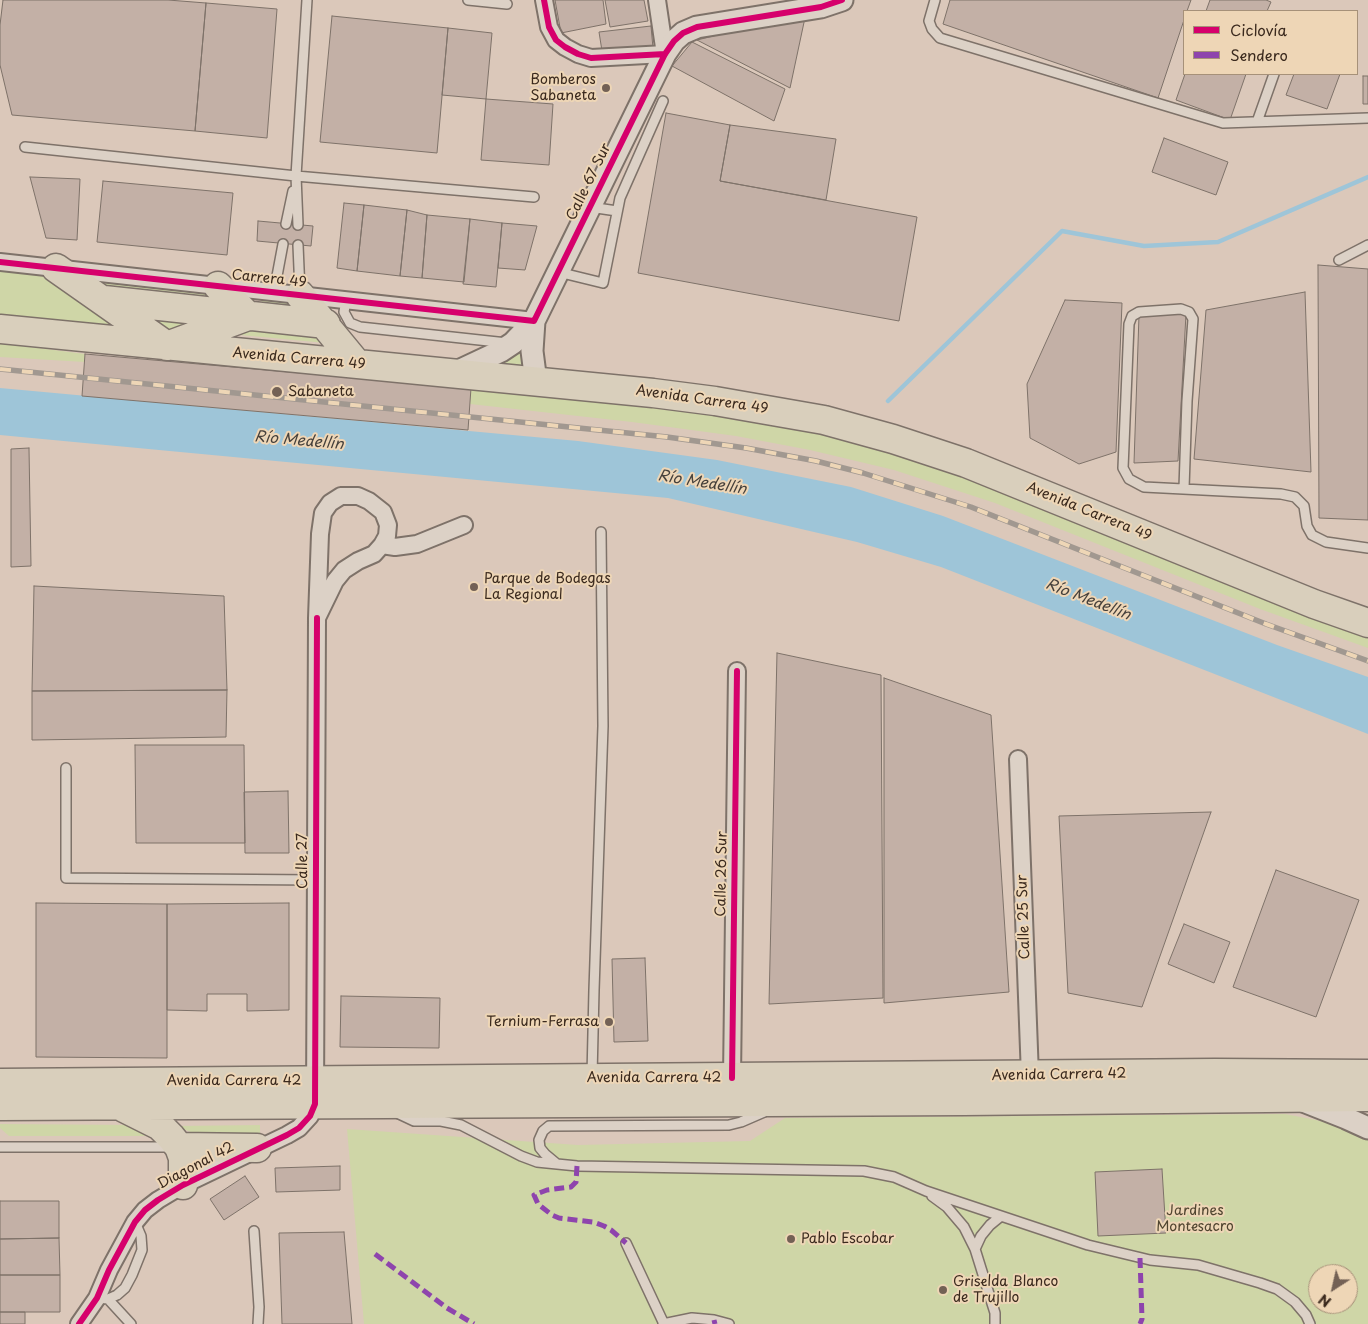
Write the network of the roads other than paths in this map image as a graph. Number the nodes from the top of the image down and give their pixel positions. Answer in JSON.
{"nodes":[{"id":1,"x":307,"y":0,"type":"edge"},
{"id":2,"x":468,"y":0,"type":"edge"},
{"id":3,"x":544,"y":0,"type":"edge"},
{"id":4,"x":657,"y":0,"type":"edge"},
{"id":5,"x":842,"y":0,"type":"edge"},
{"id":6,"x":935,"y":0,"type":"edge"},
{"id":7,"x":507,"y":4,"type":"dead end"},
{"id":8,"x":666,"y":54,"type":"junction"},
{"id":9,"x":1274,"y":75,"type":"edge"},
{"id":10,"x":663,"y":101,"type":"dead end"},
{"id":11,"x":1368,"y":118,"type":"edge"},
{"id":12,"x":1257,"y":122,"type":"junction"},
{"id":13,"x":25,"y":148,"type":"dead end"},
{"id":14,"x":296,"y":176,"type":"junction"},
{"id":15,"x":534,"y":197,"type":"dead end"},
{"id":16,"x":590,"y":208,"type":"junction"},
{"id":17,"x":617,"y":212,"type":"junction"},
{"id":18,"x":286,"y":224,"type":"dead end"},
{"id":19,"x":298,"y":225,"type":"dead end"},
{"id":20,"x":282,"y":244,"type":"dead end"},
{"id":21,"x":298,"y":245,"type":"dead end"},
{"id":22,"x":1368,"y":245,"type":"edge"},
{"id":23,"x":1339,"y":260,"type":"dead end"},
{"id":24,"x":0,"y":262,"type":"edge"},
{"id":25,"x":56,"y":268,"type":"junction"},
{"id":26,"x":558,"y":272,"type":"junction"},
{"id":27,"x":218,"y":286,"type":"junction"},
{"id":28,"x":274,"y":292,"type":"junction"},
{"id":29,"x":300,"y":295,"type":"junction"},
{"id":30,"x":101,"y":299,"type":"junction"},
{"id":31,"x":346,"y":300,"type":"junction"},
{"id":32,"x":248,"y":316,"type":"junction"},
{"id":33,"x":326,"y":324,"type":"junction"},
{"id":34,"x":0,"y":329,"type":"edge"},
{"id":35,"x":526,"y":334,"type":"junction"},
{"id":36,"x":167,"y":346,"type":"junction"},
{"id":37,"x":357,"y":364,"type":"junction"},
{"id":38,"x":452,"y":374,"type":"junction"},
{"id":39,"x":536,"y":382,"type":"junction"},
{"id":40,"x":1184,"y":488,"type":"junction"},
{"id":41,"x":464,"y":525,"type":"dead end"},
{"id":42,"x":601,"y":532,"type":"dead end"},
{"id":43,"x":382,"y":545,"type":"junction"},
{"id":44,"x":1368,"y":548,"type":"edge"},
{"id":45,"x":316,"y":618,"type":"junction"},
{"id":46,"x":1361,"y":618,"type":"edge"},
{"id":47,"x":737,"y":672,"type":"dead end"},
{"id":48,"x":1018,"y":758,"type":"dead end"},
{"id":49,"x":66,"y":768,"type":"dead end"},
{"id":50,"x":316,"y":880,"type":"junction"},
{"id":51,"x":1368,"y":1074,"type":"edge"},
{"id":52,"x":884,"y":1076,"type":"junction"},
{"id":53,"x":1030,"y":1076,"type":"junction"},
{"id":54,"x":592,"y":1078,"type":"junction"},
{"id":55,"x":732,"y":1078,"type":"junction"},
{"id":56,"x":0,"y":1083,"type":"edge"},
{"id":57,"x":315,"y":1092,"type":"junction"},
{"id":58,"x":1368,"y":1097,"type":"edge"},
{"id":59,"x":1294,"y":1098,"type":"junction"},
{"id":60,"x":963,"y":1101,"type":"junction"},
{"id":61,"x":785,"y":1102,"type":"junction"},
{"id":62,"x":368,"y":1104,"type":"junction"},
{"id":63,"x":0,"y":1106,"type":"edge"},
{"id":64,"x":118,"y":1106,"type":"junction"},
{"id":65,"x":1368,"y":1128,"type":"edge"},
{"id":66,"x":3,"y":1145,"type":"edge"},
{"id":67,"x":179,"y":1147,"type":"junction"},
{"id":68,"x":257,"y":1148,"type":"junction"},
{"id":69,"x":557,"y":1164,"type":"junction"},
{"id":70,"x":183,"y":1184,"type":"junction"},
{"id":71,"x":926,"y":1191,"type":"junction"},
{"id":72,"x":1001,"y":1216,"type":"junction"},
{"id":73,"x":135,"y":1222,"type":"junction"},
{"id":74,"x":254,"y":1230,"type":"dead end"},
{"id":75,"x":626,"y":1243,"type":"dead end"},
{"id":76,"x":975,"y":1249,"type":"junction"},
{"id":77,"x":102,"y":1299,"type":"junction"},
{"id":78,"x":79,"y":1324,"type":"edge"},
{"id":79,"x":130,"y":1324,"type":"edge"},
{"id":80,"x":258,"y":1324,"type":"edge"},
{"id":81,"x":663,"y":1324,"type":"edge"},
{"id":82,"x":729,"y":1324,"type":"edge"},
{"id":83,"x":995,"y":1324,"type":"edge"},
{"id":84,"x":1310,"y":1324,"type":"edge"}],
"edges":[{"from":1,"to":14,"type":"lane"},
{"from":2,"to":7,"type":"lane"},
{"from":3,"to":8,"type":"street"},
{"from":4,"to":8,"type":"street"},
{"from":5,"to":8,"type":"street","name":"Calle 67 Sur"},
{"from":6,"to":12,"type":"lane"},
{"from":8,"to":16,"type":"street","name":"Calle 67 Sur"},
{"from":9,"to":12,"type":"lane"},
{"from":10,"to":17,"type":"lane"},
{"from":11,"to":12,"type":"lane"},
{"from":13,"to":14,"type":"lane"},
{"from":14,"to":15,"type":"lane"},
{"from":14,"to":18,"type":"lane"},
{"from":14,"to":19,"type":"lane"},
{"from":16,"to":17,"type":"lane"},
{"from":16,"to":26,"type":"street","name":"Calle 67 Sur"},
{"from":17,"to":26,"type":"lane"},
{"from":20,"to":28,"type":"lane"},
{"from":21,"to":29,"type":"lane"},
{"from":22,"to":23,"type":"lane"},
{"from":24,"to":25,"type":"street","name":"Carrera 49"},
{"from":25,"to":27,"type":"street","name":"Carrera 49"},
{"from":25,"to":30,"type":"highway"},
{"from":26,"to":35,"type":"street","name":"Calle 67 Sur"},
{"from":27,"to":28,"type":"street","name":"Carrera 49"},
{"from":27,"to":32,"type":"highway"},
{"from":28,"to":29,"type":"street","name":"Carrera 49"},
{"from":29,"to":31,"type":"street","name":"Carrera 49"},
{"from":29,"to":33,"type":"highway"},
{"from":30,"to":32,"type":"highway"},
{"from":30,"to":36,"type":"highway"},
{"from":31,"to":35,"type":"street","name":"Carrera 49"},
{"from":31,"to":35,"type":"lane"},
{"from":32,"to":33,"type":"highway"},
{"from":32,"to":36,"type":"highway"},
{"from":33,"to":37,"type":"highway"},
{"from":34,"to":36,"type":"highway","name":"Avenida Carrera 49"},
{"from":35,"to":38,"type":"street"},
{"from":35,"to":39,"type":"street","name":"Calle 67 Sur"},
{"from":36,"to":37,"type":"highway","name":"Avenida Carrera 49"},
{"from":37,"to":38,"type":"highway","name":"Avenida Carrera 49"},
{"from":38,"to":39,"type":"highway","name":"Avenida Carrera 49"},
{"from":39,"to":46,"type":"highway","name":"Avenida Carrera 49"},
{"from":40,"to":40,"type":"lane"},
{"from":40,"to":44,"type":"lane"},
{"from":41,"to":43,"type":"street"},
{"from":42,"to":54,"type":"lane"},
{"from":43,"to":45,"type":"street","name":"Calle 27"},
{"from":43,"to":45,"type":"street","name":"Calle 27"},
{"from":45,"to":50,"type":"street","name":"Calle 27"},
{"from":47,"to":55,"type":"street","name":"Calle 26 Sur"},
{"from":48,"to":53,"type":"street","name":"Calle 25 Sur"},
{"from":49,"to":50,"type":"lane"},
{"from":50,"to":57,"type":"street","name":"Calle 27"},
{"from":51,"to":53,"type":"highway","name":"Avenida Carrera 42"},
{"from":52,"to":53,"type":"highway","name":"Avenida Carrera 42"},
{"from":52,"to":55,"type":"highway","name":"Avenida Carrera 42"},
{"from":52,"to":60,"type":"highway"},
{"from":54,"to":55,"type":"highway","name":"Avenida Carrera 42"},
{"from":54,"to":57,"type":"highway","name":"Avenida Carrera 42"},
{"from":56,"to":57,"type":"highway","name":"Avenida Carrera 42"},
{"from":57,"to":62,"type":"highway","name":"Avenida Carrera 42"},
{"from":57,"to":64,"type":"highway","name":"Avenida Carrera 42"},
{"from":57,"to":68,"type":"street","name":"Diagonal 42"},
{"from":58,"to":59,"type":"highway","name":"Avenida Carrera 42"},
{"from":59,"to":60,"type":"highway","name":"Avenida Carrera 42"},
{"from":59,"to":65,"type":"street"},
{"from":60,"to":61,"type":"highway","name":"Avenida Carrera 42"},
{"from":61,"to":62,"type":"highway","name":"Avenida Carrera 42"},
{"from":61,"to":69,"type":"lane"},
{"from":62,"to":69,"type":"lane"},
{"from":63,"to":64,"type":"highway","name":"Avenida Carrera 42"},
{"from":64,"to":67,"type":"highway"},
{"from":66,"to":67,"type":"lane"},
{"from":67,"to":68,"type":"highway"},
{"from":67,"to":70,"type":"highway"},
{"from":68,"to":70,"type":"street","name":"Diagonal 42"},
{"from":69,"to":71,"type":"lane"},
{"from":70,"to":73,"type":"street","name":"Diagonal 42"},
{"from":71,"to":72,"type":"lane"},
{"from":71,"to":76,"type":"lane"},
{"from":72,"to":76,"type":"lane"},
{"from":72,"to":84,"type":"lane"},
{"from":73,"to":77,"type":"street","name":"Diagonal 42"},
{"from":73,"to":77,"type":"lane"},
{"from":74,"to":80,"type":"lane"},
{"from":75,"to":81,"type":"lane"},
{"from":76,"to":83,"type":"lane"},
{"from":77,"to":78,"type":"street","name":"Diagonal 42"},
{"from":77,"to":79,"type":"lane"},
{"from":81,"to":82,"type":"lane"}]}
